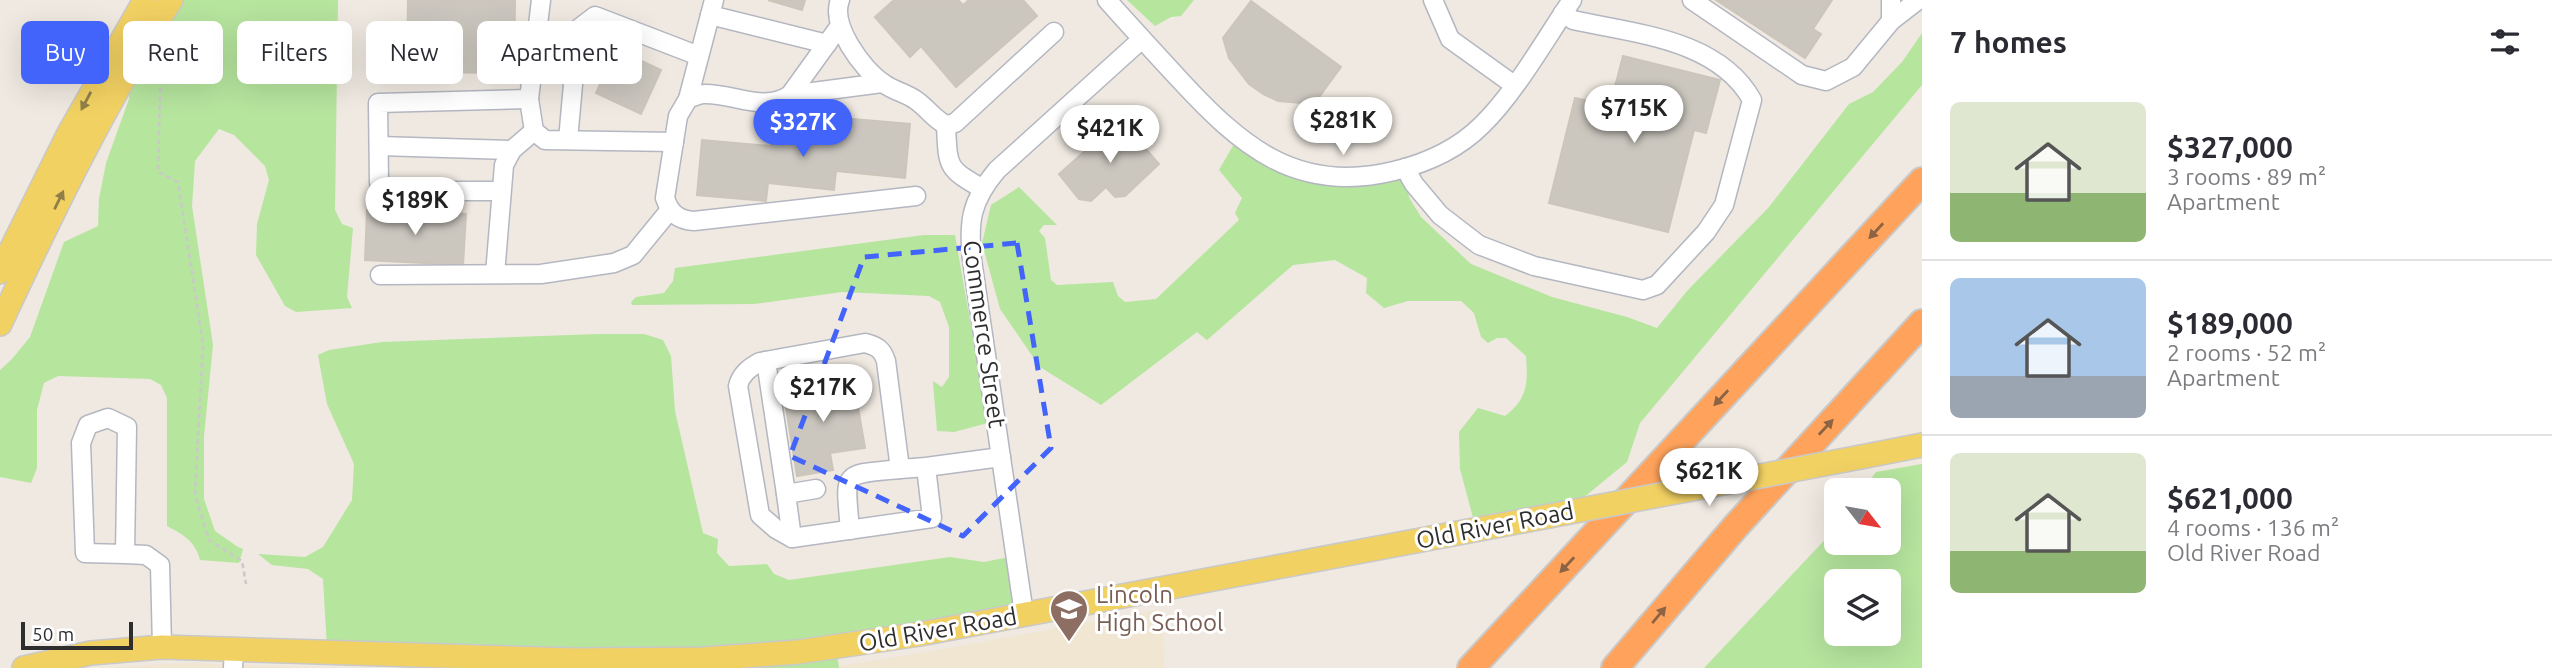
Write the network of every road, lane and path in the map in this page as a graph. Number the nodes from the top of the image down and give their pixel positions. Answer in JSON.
{"nodes":[{"id":1,"x":145,"y":0,"type":"edge"},
{"id":2,"x":172,"y":0,"type":"edge"},
{"id":3,"x":541,"y":0,"type":"edge"},
{"id":4,"x":840,"y":0,"type":"edge"},
{"id":5,"x":1107,"y":0,"type":"edge"},
{"id":6,"x":1433,"y":0,"type":"edge"},
{"id":7,"x":1692,"y":0,"type":"edge"},
{"id":8,"x":1891,"y":0,"type":"edge"},
{"id":9,"x":1918,"y":0,"type":"edge"},
{"id":10,"x":1567,"y":7,"type":"edge"},
{"id":11,"x":712,"y":8,"type":"edge"},
{"id":12,"x":1891,"y":21,"type":"junction"},
{"id":13,"x":839,"y":27,"type":"junction"},
{"id":14,"x":1054,"y":32,"type":"dead end"},
{"id":15,"x":1142,"y":39,"type":"junction"},
{"id":16,"x":827,"y":44,"type":"junction"},
{"id":17,"x":699,"y":56,"type":"junction"},
{"id":18,"x":882,"y":83,"type":"junction"},
{"id":19,"x":160,"y":84,"type":"edge"},
{"id":20,"x":1514,"y":85,"type":"junction"},
{"id":21,"x":790,"y":95,"type":"junction"},
{"id":22,"x":529,"y":99,"type":"junction"},
{"id":23,"x":688,"y":99,"type":"junction"},
{"id":24,"x":946,"y":125,"type":"junction"},
{"id":25,"x":534,"y":131,"type":"junction"},
{"id":26,"x":568,"y":140,"type":"junction"},
{"id":27,"x":674,"y":142,"type":"junction"},
{"id":28,"x":379,"y":146,"type":"junction"},
{"id":29,"x":512,"y":150,"type":"junction"},
{"id":30,"x":1405,"y":168,"type":"junction"},
{"id":31,"x":1922,"y":181,"type":"edge"},
{"id":32,"x":983,"y":189,"type":"junction"},
{"id":33,"x":501,"y":191,"type":"junction"},
{"id":34,"x":916,"y":196,"type":"dead end"},
{"id":35,"x":670,"y":211,"type":"junction"},
{"id":36,"x":13,"y":262,"type":"edge"},
{"id":37,"x":495,"y":274,"type":"junction"},
{"id":38,"x":380,"y":275,"type":"dead end"},
{"id":39,"x":1922,"y":323,"type":"edge"},
{"id":40,"x":0,"y":324,"type":"edge"},
{"id":41,"x":766,"y":361,"type":"junction"},
{"id":42,"x":1922,"y":445,"type":"edge"},
{"id":43,"x":1001,"y":457,"type":"junction"},
{"id":44,"x":926,"y":467,"type":"junction"},
{"id":45,"x":900,"y":469,"type":"junction"},
{"id":46,"x":816,"y":489,"type":"dead end"},
{"id":47,"x":786,"y":494,"type":"junction"},
{"id":48,"x":850,"y":530,"type":"junction"},
{"id":49,"x":792,"y":538,"type":"junction"},
{"id":50,"x":125,"y":554,"type":"junction"},
{"id":51,"x":246,"y":584,"type":"dead end"},
{"id":52,"x":1024,"y":614,"type":"junction"},
{"id":53,"x":162,"y":647,"type":"junction"},
{"id":54,"x":233,"y":658,"type":"edge"},
{"id":55,"x":538,"y":663,"type":"edge"},
{"id":56,"x":24,"y":668,"type":"edge"},
{"id":57,"x":1471,"y":668,"type":"edge"},
{"id":58,"x":1615,"y":668,"type":"edge"}],
"edges":[{"from":1,"to":36,"type":"main road","one_way":true},
{"from":36,"to":2,"type":"main road","one_way":true},
{"from":3,"to":22,"type":"street"},
{"from":4,"to":13,"type":"street"},
{"from":5,"to":15,"type":"street"},
{"from":6,"to":20,"type":"street"},
{"from":7,"to":12,"type":"street"},
{"from":8,"to":12,"type":"street"},
{"from":9,"to":12,"type":"street"},
{"from":10,"to":20,"type":"street"},
{"from":10,"to":30,"type":"street"},
{"from":11,"to":16,"type":"street"},
{"from":11,"to":17,"type":"street"},
{"from":13,"to":16,"type":"street"},
{"from":13,"to":18,"type":"street"},
{"from":14,"to":24,"type":"street"},
{"from":15,"to":30,"type":"street"},
{"from":15,"to":32,"type":"street","name":"Commerce Street"},
{"from":16,"to":21,"type":"street"},
{"from":17,"to":23,"type":"street"},
{"from":17,"to":26,"type":"street"},
{"from":18,"to":21,"type":"street"},
{"from":18,"to":24,"type":"street"},
{"from":19,"to":51,"type":"path"},
{"from":20,"to":30,"type":"street"},
{"from":21,"to":23,"type":"street"},
{"from":22,"to":25,"type":"street"},
{"from":22,"to":28,"type":"street"},
{"from":23,"to":27,"type":"street"},
{"from":24,"to":32,"type":"street"},
{"from":25,"to":26,"type":"street"},
{"from":25,"to":29,"type":"street"},
{"from":26,"to":27,"type":"street"},
{"from":27,"to":35,"type":"street"},
{"from":28,"to":29,"type":"street"},
{"from":28,"to":33,"type":"street"},
{"from":29,"to":33,"type":"street"},
{"from":31,"to":57,"type":"highway","one_way":true},
{"from":32,"to":43,"type":"street","name":"Commerce Street"},
{"from":33,"to":37,"type":"street"},
{"from":34,"to":35,"type":"street"},
{"from":35,"to":37,"type":"street"},
{"from":36,"to":40,"type":"main road"},
{"from":37,"to":38,"type":"street"},
{"from":58,"to":39,"type":"highway","one_way":true},
{"from":41,"to":45,"type":"street"},
{"from":41,"to":47,"type":"street"},
{"from":41,"to":49,"type":"street"},
{"from":42,"to":52,"type":"main road","name":"Old River Road","bridge":true},
{"from":43,"to":44,"type":"street"},
{"from":43,"to":52,"type":"street","name":"Commerce Street"},
{"from":44,"to":45,"type":"street"},
{"from":44,"to":48,"type":"street"},
{"from":45,"to":48,"type":"street"},
{"from":46,"to":47,"type":"street"},
{"from":47,"to":49,"type":"street"},
{"from":48,"to":49,"type":"street"},
{"from":50,"to":50,"type":"street"},
{"from":50,"to":53,"type":"street"},
{"from":52,"to":55,"type":"main road","name":"Old River Road"},
{"from":53,"to":54,"type":"main road","name":"Old River Road"},
{"from":53,"to":56,"type":"main road","name":"Old River Road"},
{"from":54,"to":55,"type":"main road","name":"Old River Road"}]}
